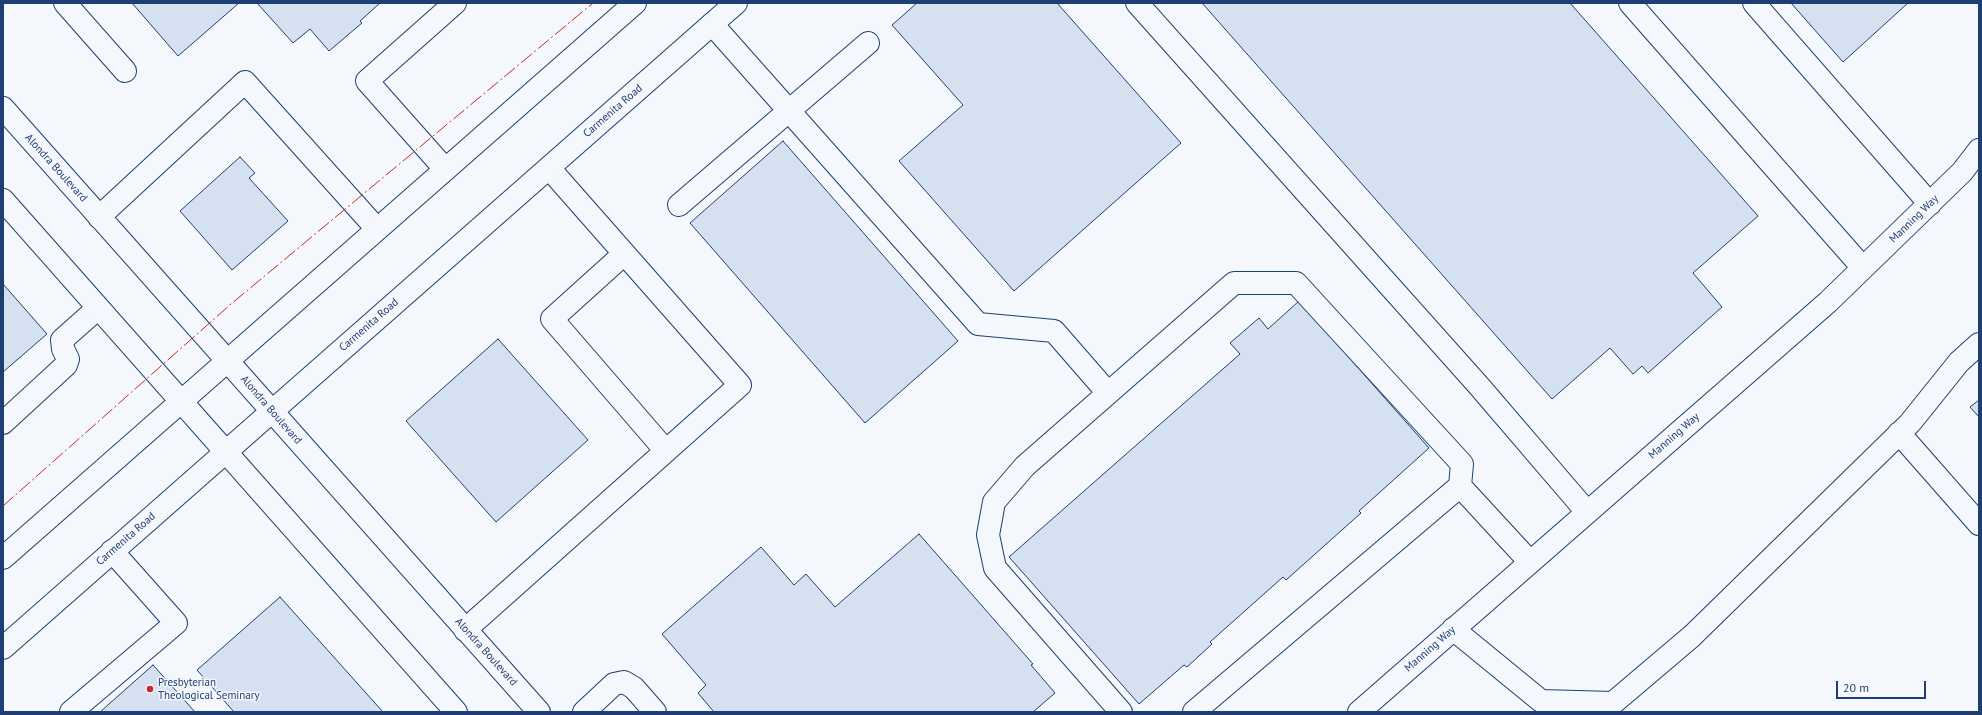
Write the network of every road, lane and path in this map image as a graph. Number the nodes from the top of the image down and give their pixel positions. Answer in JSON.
{"nodes":[{"id":1,"x":65,"y":3,"type":"edge"},
{"id":2,"x":454,"y":3,"type":"edge"},
{"id":3,"x":635,"y":3,"type":"edge"},
{"id":4,"x":736,"y":3,"type":"edge"},
{"id":5,"x":1137,"y":3,"type":"edge"},
{"id":6,"x":1630,"y":3,"type":"edge"},
{"id":7,"x":1754,"y":3,"type":"edge"},
{"id":8,"x":712,"y":24,"type":"junction"},
{"id":9,"x":868,"y":43,"type":"dead end"},
{"id":10,"x":125,"y":71,"type":"dead end"},
{"id":11,"x":3,"y":108,"type":"edge"},
{"id":12,"x":789,"y":111,"type":"junction"},
{"id":13,"x":1979,"y":150,"type":"edge"},
{"id":14,"x":549,"y":168,"type":"junction"},
{"id":15,"x":445,"y":169,"type":"junction"},
{"id":16,"x":3,"y":200,"type":"edge"},
{"id":17,"x":1930,"y":204,"type":"junction"},
{"id":18,"x":678,"y":205,"type":"dead end"},
{"id":19,"x":99,"y":217,"type":"junction"},
{"id":20,"x":377,"y":229,"type":"junction"},
{"id":21,"x":624,"y":254,"type":"junction"},
{"id":22,"x":1863,"y":268,"type":"junction"},
{"id":23,"x":98,"y":308,"type":"junction"},
{"id":24,"x":1979,"y":344,"type":"edge"},
{"id":25,"x":226,"y":360,"type":"junction"},
{"id":26,"x":1108,"y":393,"type":"junction"},
{"id":27,"x":181,"y":401,"type":"junction"},
{"id":28,"x":272,"y":411,"type":"junction"},
{"id":29,"x":3,"y":423,"type":"edge"},
{"id":30,"x":1899,"y":433,"type":"junction"},
{"id":31,"x":666,"y":451,"type":"junction"},
{"id":32,"x":226,"y":452,"type":"junction"},
{"id":33,"x":1460,"y":486,"type":"junction"},
{"id":34,"x":1587,"y":512,"type":"junction"},
{"id":35,"x":1979,"y":524,"type":"edge"},
{"id":36,"x":112,"y":551,"type":"junction"},
{"id":37,"x":3,"y":558,"type":"edge"},
{"id":38,"x":1530,"y":562,"type":"junction"},
{"id":39,"x":1453,"y":629,"type":"junction"},
{"id":40,"x":465,"y":630,"type":"junction"},
{"id":41,"x":3,"y":648,"type":"edge"},
{"id":42,"x":71,"y":712,"type":"edge"},
{"id":43,"x":456,"y":712,"type":"edge"},
{"id":44,"x":538,"y":712,"type":"edge"},
{"id":45,"x":584,"y":712,"type":"edge"},
{"id":46,"x":655,"y":712,"type":"edge"},
{"id":47,"x":1120,"y":712,"type":"edge"},
{"id":48,"x":1194,"y":712,"type":"edge"},
{"id":49,"x":1358,"y":712,"type":"edge"}],
"edges":[{"from":1,"to":10,"type":"main road"},
{"from":2,"to":15,"type":"main road"},
{"from":3,"to":15,"type":"main road"},
{"from":4,"to":8,"type":"main road","name":"Carmenita Road"},
{"from":5,"to":34,"type":"main road"},
{"from":6,"to":22,"type":"main road"},
{"from":7,"to":17,"type":"main road"},
{"from":8,"to":12,"type":"main road"},
{"from":8,"to":14,"type":"main road","name":"Carmenita Road"},
{"from":9,"to":12,"type":"main road"},
{"from":11,"to":19,"type":"main road","name":"Alondra Boulevard"},
{"from":12,"to":18,"type":"main road"},
{"from":12,"to":26,"type":"main road"},
{"from":13,"to":17,"type":"main road","name":"Manning Way"},
{"from":14,"to":21,"type":"main road"},
{"from":14,"to":28,"type":"main road","name":"Carmenita Road"},
{"from":15,"to":20,"type":"main road"},
{"from":16,"to":23,"type":"main road"},
{"from":17,"to":22,"type":"main road","name":"Manning Way"},
{"from":19,"to":20,"type":"main road"},
{"from":19,"to":25,"type":"main road","name":"Alondra Boulevard"},
{"from":20,"to":25,"type":"main road"},
{"from":21,"to":31,"type":"main road"},
{"from":21,"to":31,"type":"main road"},
{"from":22,"to":34,"type":"main road","name":"Manning Way"},
{"from":23,"to":27,"type":"main road"},
{"from":23,"to":29,"type":"main road"},
{"from":24,"to":30,"type":"main road"},
{"from":25,"to":27,"type":"main road"},
{"from":25,"to":28,"type":"main road","name":"Alondra Boulevard"},
{"from":26,"to":33,"type":"main road"},
{"from":26,"to":47,"type":"main road"},
{"from":27,"to":32,"type":"main road"},
{"from":27,"to":37,"type":"main road"},
{"from":28,"to":32,"type":"main road","name":"Carmenita Road"},
{"from":28,"to":40,"type":"main road","name":"Alondra Boulevard"},
{"from":30,"to":35,"type":"main road"},
{"from":30,"to":39,"type":"main road"},
{"from":31,"to":40,"type":"main road"},
{"from":32,"to":36,"type":"main road","name":"Carmenita Road"},
{"from":32,"to":43,"type":"main road"},
{"from":33,"to":38,"type":"main road"},
{"from":33,"to":48,"type":"main road"},
{"from":34,"to":38,"type":"main road","name":"Manning Way"},
{"from":36,"to":41,"type":"main road","name":"Carmenita Road"},
{"from":36,"to":42,"type":"main road"},
{"from":38,"to":39,"type":"main road","name":"Manning Way"},
{"from":39,"to":49,"type":"main road","name":"Manning Way"},
{"from":40,"to":44,"type":"main road","name":"Alondra Boulevard"},
{"from":45,"to":46,"type":"main road"}]}
